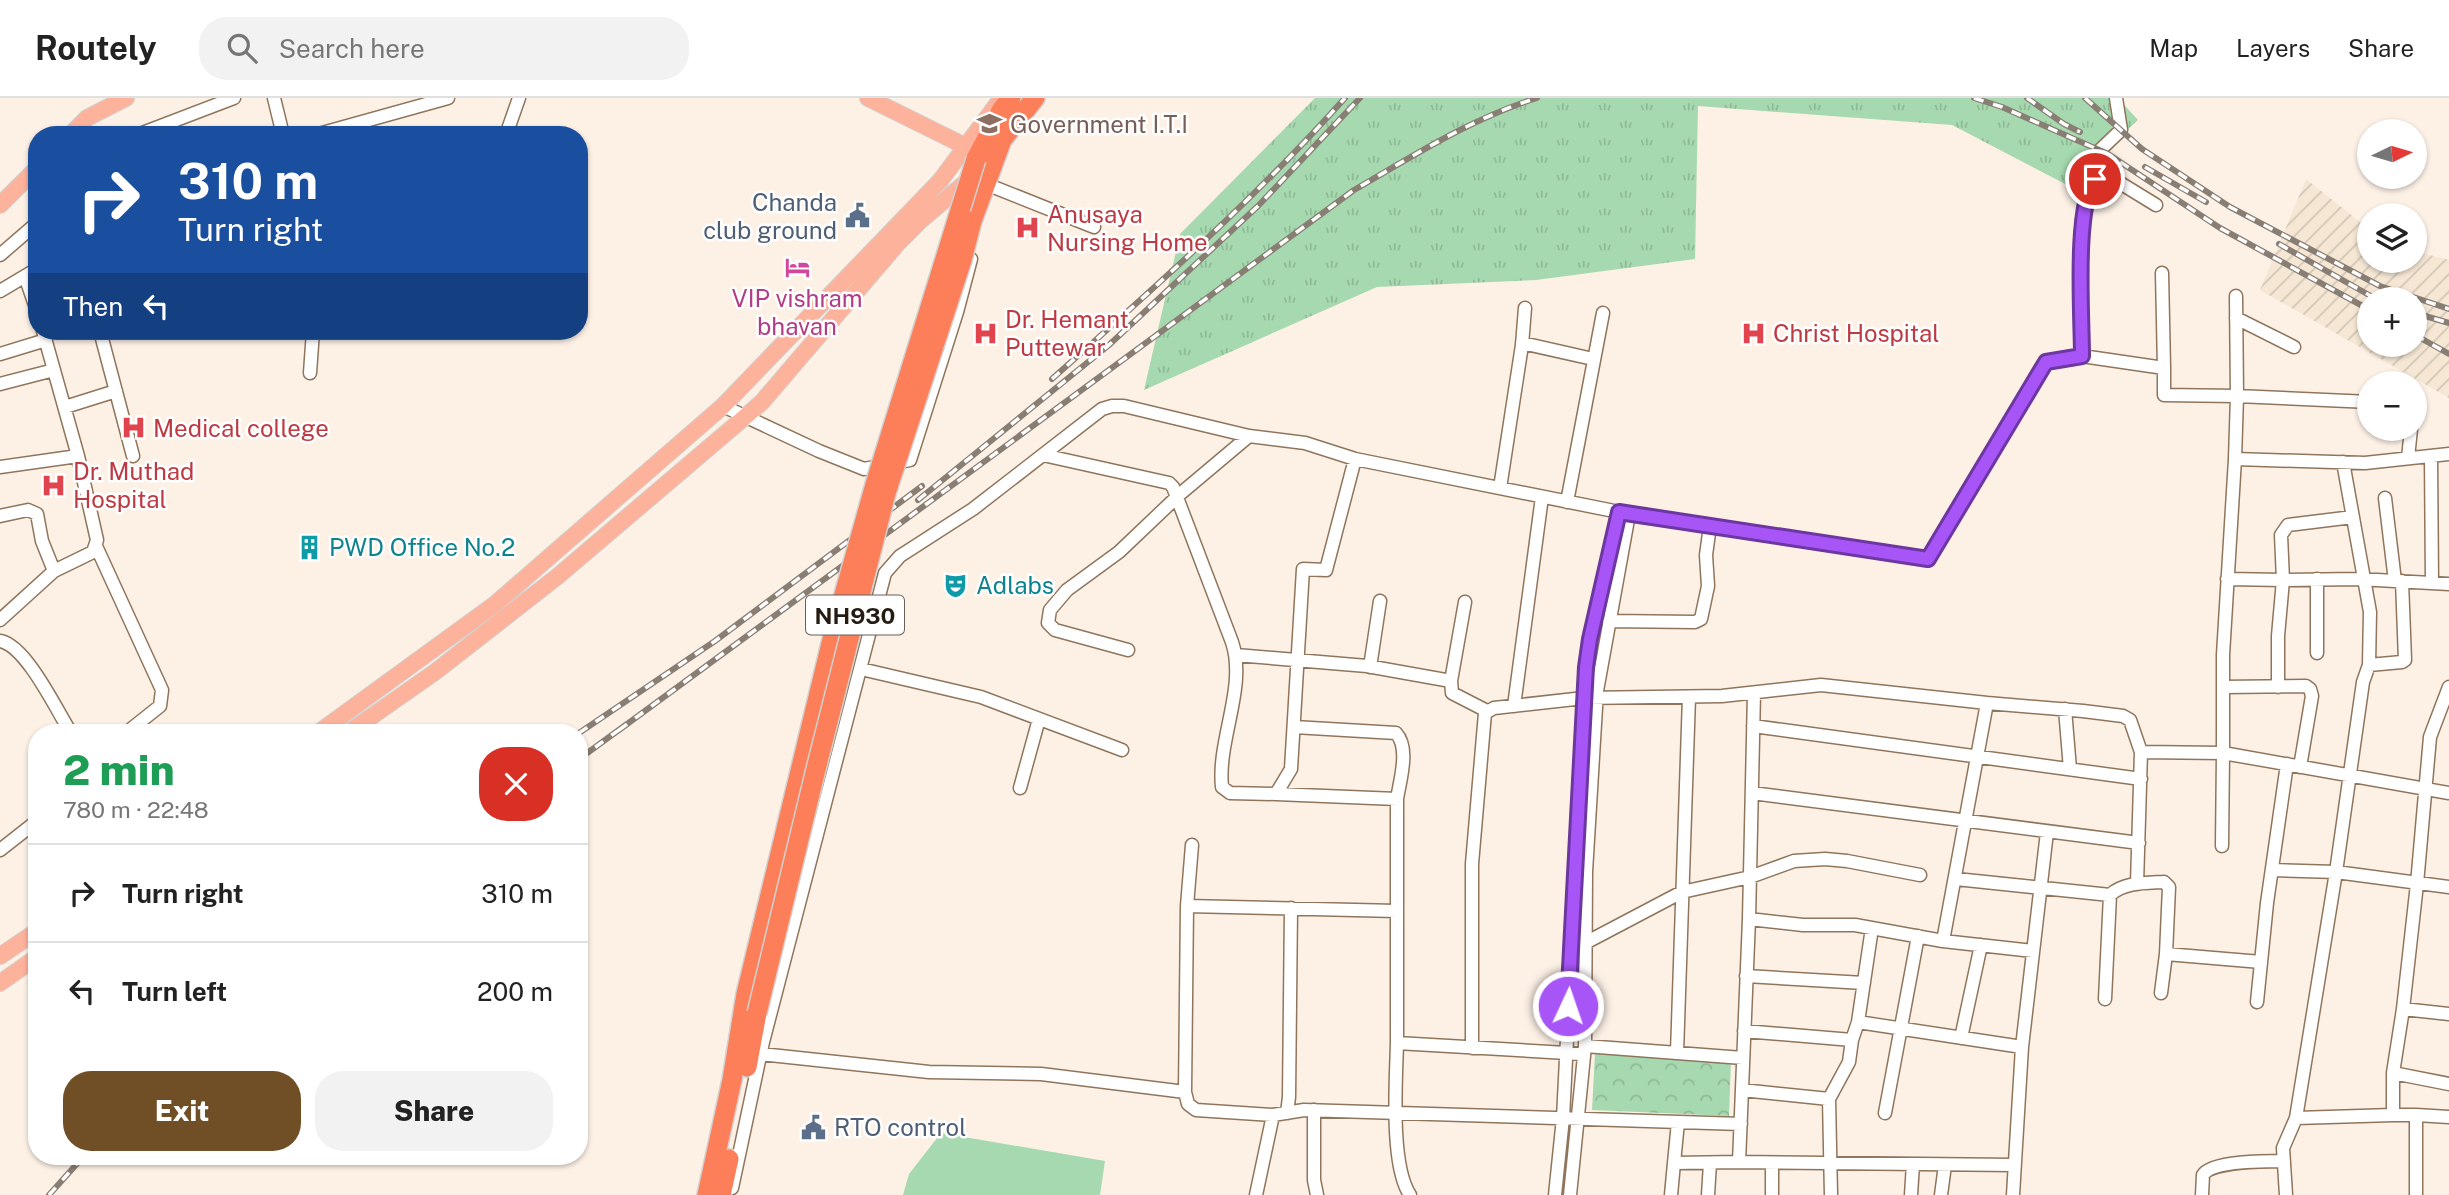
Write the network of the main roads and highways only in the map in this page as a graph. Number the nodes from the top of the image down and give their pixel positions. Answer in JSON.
{"nodes":[{"id":1,"x":126,"y":98,"type":"edge"},
{"id":2,"x":868,"y":98,"type":"edge"},
{"id":3,"x":1002,"y":98,"type":"edge"},
{"id":4,"x":1011,"y":98,"type":"edge"},
{"id":5,"x":1035,"y":98,"type":"edge"},
{"id":6,"x":79,"y":126,"type":"edge"},
{"id":7,"x":965,"y":146,"type":"junction"},
{"id":8,"x":996,"y":158,"type":"junction"},
{"id":9,"x":28,"y":177,"type":"edge"},
{"id":10,"x":0,"y":204,"type":"edge"},
{"id":11,"x":678,"y":444,"type":"junction"},
{"id":12,"x":693,"y":463,"type":"junction"},
{"id":13,"x":376,"y":691,"type":"junction"},
{"id":14,"x":387,"y":705,"type":"junction"},
{"id":15,"x":330,"y":724,"type":"edge"},
{"id":16,"x":361,"y":724,"type":"edge"},
{"id":17,"x":28,"y":937,"type":"edge"},
{"id":18,"x":0,"y":956,"type":"edge"},
{"id":19,"x":28,"y":962,"type":"edge"},
{"id":20,"x":3,"y":974,"type":"edge"},
{"id":21,"x":708,"y":1195,"type":"edge"},
{"id":22,"x":721,"y":1195,"type":"edge"}],
"edges":[{"from":1,"to":6,"type":"main road"},
{"from":2,"to":7,"type":"main road"},
{"from":3,"to":7,"type":"main road"},
{"from":4,"to":21,"type":"highway","number":"NH930","bridge":true},
{"from":5,"to":8,"type":"highway","number":"NH930"},
{"from":7,"to":11,"type":"main road"},
{"from":8,"to":12,"type":"main road"},
{"from":8,"to":22,"type":"highway","number":"NH930","bridge":true},
{"from":9,"to":10,"type":"main road"},
{"from":11,"to":12,"type":"main road"},
{"from":11,"to":13,"type":"main road"},
{"from":12,"to":14,"type":"main road"},
{"from":13,"to":14,"type":"main road"},
{"from":13,"to":15,"type":"main road"},
{"from":14,"to":16,"type":"main road"},
{"from":17,"to":18,"type":"main road"},
{"from":19,"to":20,"type":"main road"}]}
